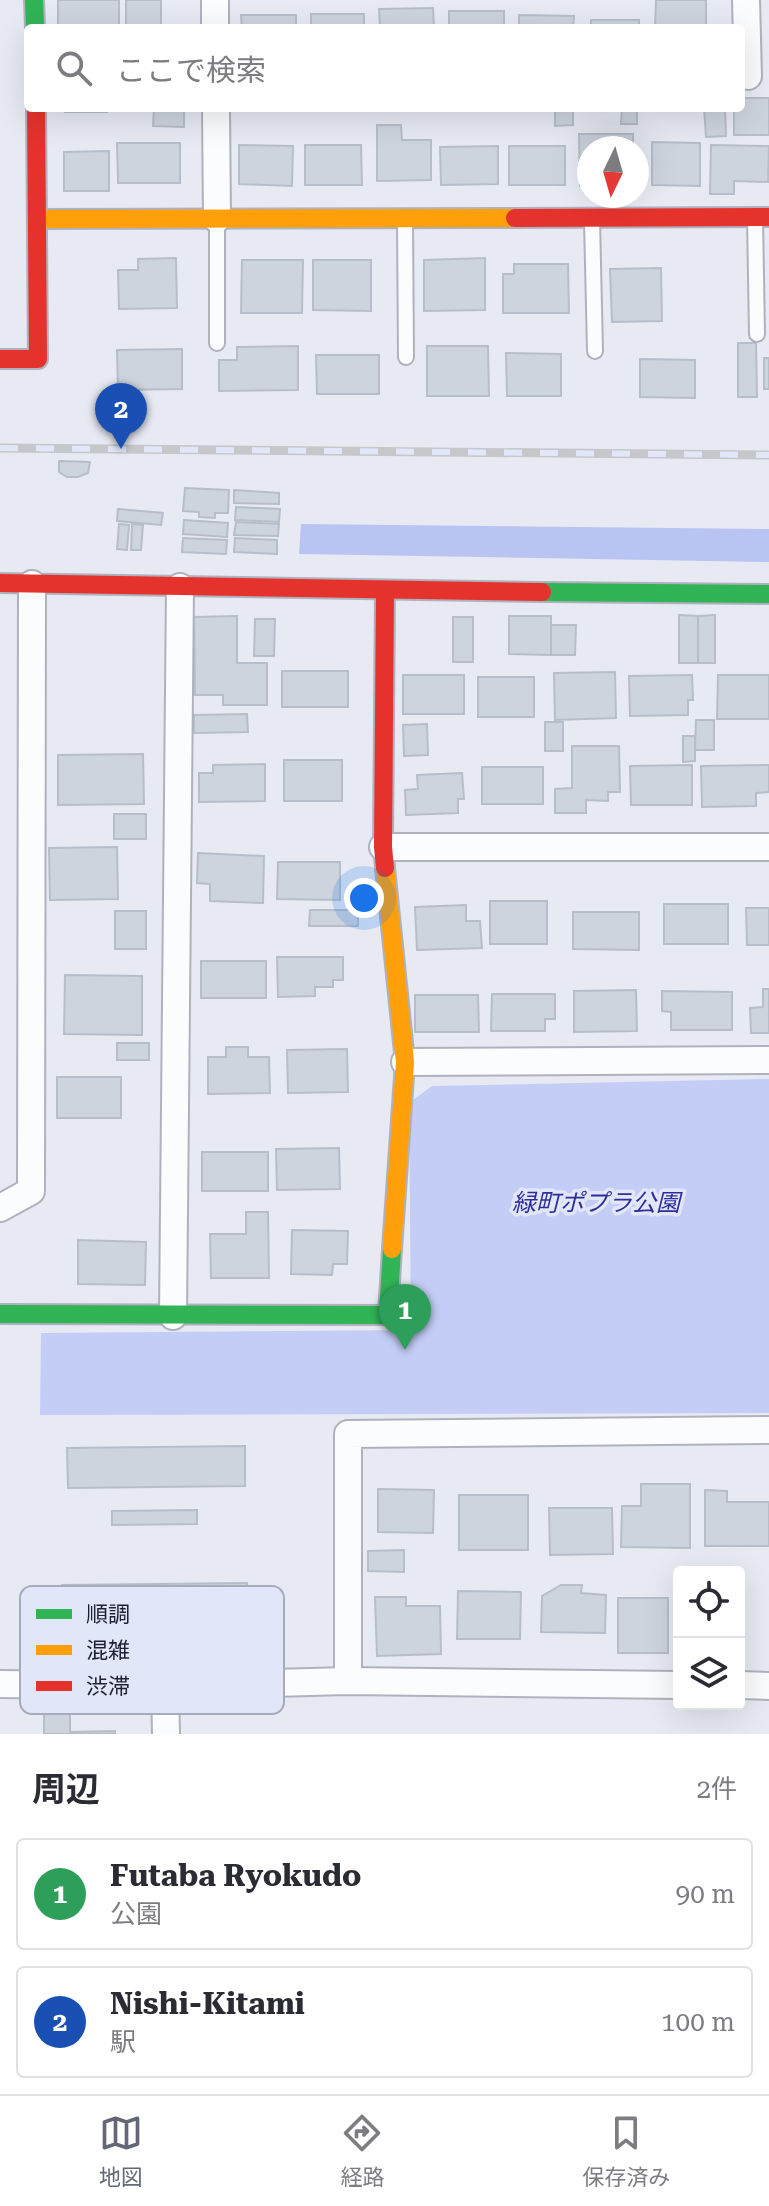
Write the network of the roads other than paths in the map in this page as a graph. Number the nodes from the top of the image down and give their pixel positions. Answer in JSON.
{"nodes":[{"id":1,"x":34,"y":0,"type":"edge"},
{"id":2,"x":215,"y":0,"type":"edge"},
{"id":3,"x":746,"y":0,"type":"edge"},
{"id":4,"x":35,"y":24,"type":"edge"},
{"id":5,"x":215,"y":24,"type":"edge"},
{"id":6,"x":753,"y":77,"type":"edge"},
{"id":7,"x":36,"y":112,"type":"edge"},
{"id":8,"x":216,"y":112,"type":"edge"},
{"id":9,"x":592,"y":217,"type":"junction"},
{"id":10,"x":762,"y":217,"type":"edge"},
{"id":11,"x":405,"y":218,"type":"junction"},
{"id":12,"x":38,"y":219,"type":"junction"},
{"id":13,"x":217,"y":219,"type":"junction"},
{"id":14,"x":757,"y":334,"type":"dead end"},
{"id":15,"x":217,"y":343,"type":"dead end"},
{"id":16,"x":595,"y":351,"type":"dead end"},
{"id":17,"x":406,"y":357,"type":"dead end"},
{"id":18,"x":0,"y":359,"type":"edge"},
{"id":19,"x":0,"y":583,"type":"edge"},
{"id":20,"x":32,"y":584,"type":"junction"},
{"id":21,"x":180,"y":587,"type":"junction"},
{"id":22,"x":385,"y":591,"type":"junction"},
{"id":23,"x":769,"y":594,"type":"edge"},
{"id":24,"x":383,"y":847,"type":"junction"},
{"id":25,"x":769,"y":847,"type":"edge"},
{"id":26,"x":769,"y":1060,"type":"edge"},
{"id":27,"x":405,"y":1062,"type":"junction"},
{"id":28,"x":0,"y":1208,"type":"edge"},
{"id":29,"x":0,"y":1314,"type":"edge"},
{"id":30,"x":173,"y":1316,"type":"junction"},
{"id":31,"x":769,"y":1430,"type":"edge"},
{"id":32,"x":348,"y":1681,"type":"junction"},
{"id":33,"x":284,"y":1683,"type":"edge"},
{"id":34,"x":0,"y":1684,"type":"edge"},
{"id":35,"x":20,"y":1684,"type":"edge"},
{"id":36,"x":673,"y":1685,"type":"edge"},
{"id":37,"x":745,"y":1685,"type":"edge"},
{"id":38,"x":769,"y":1686,"type":"edge"},
{"id":39,"x":166,"y":1714,"type":"edge"},
{"id":40,"x":166,"y":1734,"type":"edge"}],
"edges":[{"from":1,"to":4,"type":"street"},
{"from":2,"to":5,"type":"street"},
{"from":3,"to":6,"type":"street"},
{"from":7,"to":12,"type":"street"},
{"from":8,"to":13,"type":"street"},
{"from":9,"to":10,"type":"street"},
{"from":9,"to":11,"type":"street"},
{"from":9,"to":16,"type":"lane"},
{"from":10,"to":14,"type":"lane"},
{"from":11,"to":13,"type":"street"},
{"from":11,"to":17,"type":"lane"},
{"from":12,"to":13,"type":"street"},
{"from":12,"to":18,"type":"street"},
{"from":13,"to":15,"type":"lane"},
{"from":19,"to":20,"type":"street"},
{"from":20,"to":21,"type":"street"},
{"from":20,"to":28,"type":"street"},
{"from":21,"to":22,"type":"street"},
{"from":21,"to":30,"type":"street"},
{"from":22,"to":23,"type":"street"},
{"from":22,"to":24,"type":"street"},
{"from":24,"to":25,"type":"street"},
{"from":24,"to":27,"type":"street"},
{"from":26,"to":27,"type":"street"},
{"from":27,"to":30,"type":"street"},
{"from":29,"to":30,"type":"street"},
{"from":31,"to":32,"type":"street"},
{"from":32,"to":33,"type":"street"},
{"from":32,"to":36,"type":"street"},
{"from":34,"to":35,"type":"street"},
{"from":37,"to":38,"type":"street"},
{"from":39,"to":40,"type":"street"}]}
